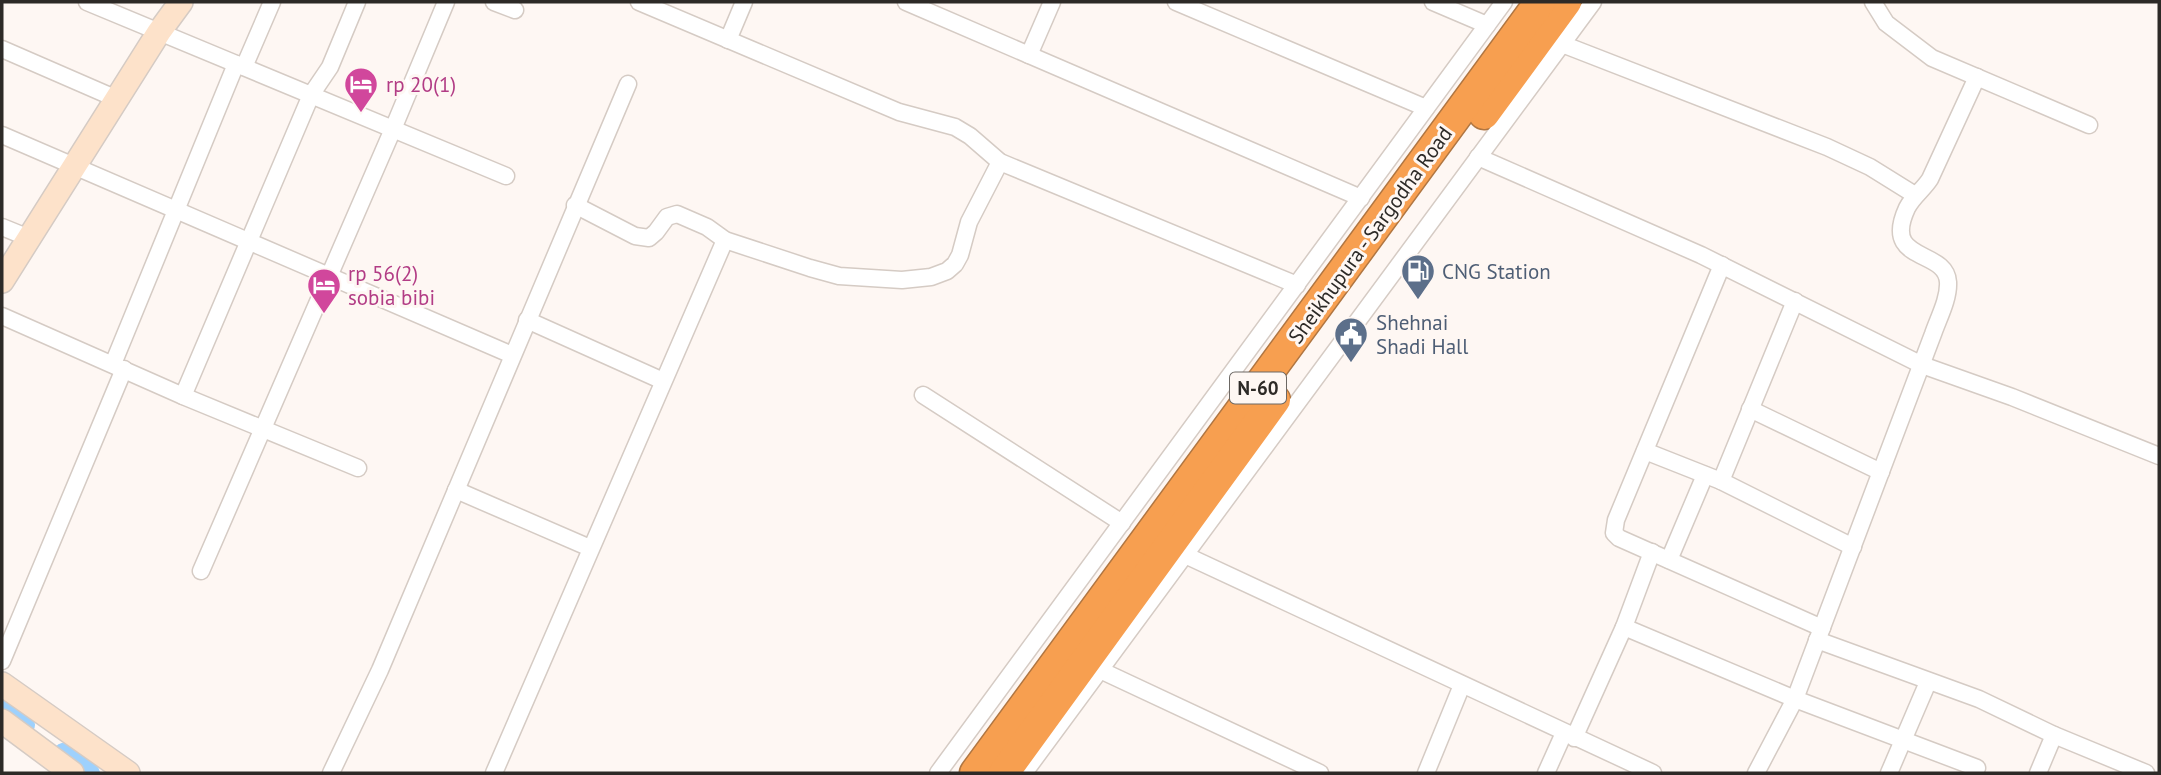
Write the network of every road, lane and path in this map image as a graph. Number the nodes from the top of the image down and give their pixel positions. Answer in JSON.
{"nodes":[{"id":1,"x":87,"y":2,"type":"edge"},
{"id":2,"x":181,"y":2,"type":"edge"},
{"id":3,"x":272,"y":2,"type":"edge"},
{"id":4,"x":356,"y":2,"type":"edge"},
{"id":5,"x":446,"y":2,"type":"edge"},
{"id":6,"x":494,"y":2,"type":"edge"},
{"id":7,"x":639,"y":2,"type":"edge"},
{"id":8,"x":744,"y":2,"type":"edge"},
{"id":9,"x":906,"y":2,"type":"edge"},
{"id":10,"x":1052,"y":2,"type":"edge"},
{"id":11,"x":1176,"y":2,"type":"edge"},
{"id":12,"x":1433,"y":2,"type":"edge"},
{"id":13,"x":1504,"y":2,"type":"edge"},
{"id":14,"x":1540,"y":2,"type":"edge"},
{"id":15,"x":1566,"y":2,"type":"edge"},
{"id":16,"x":1593,"y":2,"type":"edge"},
{"id":17,"x":1873,"y":2,"type":"edge"},
{"id":18,"x":515,"y":10,"type":"dead end"},
{"id":19,"x":1487,"y":25,"type":"junction"},
{"id":20,"x":159,"y":32,"type":"junction"},
{"id":21,"x":728,"y":40,"type":"junction"},
{"id":22,"x":1562,"y":44,"type":"junction"},
{"id":23,"x":2,"y":49,"type":"edge"},
{"id":24,"x":1029,"y":55,"type":"junction"},
{"id":25,"x":240,"y":66,"type":"junction"},
{"id":26,"x":1977,"y":77,"type":"junction"},
{"id":27,"x":628,"y":84,"type":"dead end"},
{"id":28,"x":312,"y":96,"type":"junction"},
{"id":29,"x":117,"y":99,"type":"junction"},
{"id":30,"x":1426,"y":108,"type":"junction"},
{"id":31,"x":2089,"y":125,"type":"dead end"},
{"id":32,"x":393,"y":129,"type":"junction"},
{"id":33,"x":2,"y":135,"type":"edge"},
{"id":34,"x":1478,"y":157,"type":"junction"},
{"id":35,"x":1000,"y":162,"type":"junction"},
{"id":36,"x":74,"y":166,"type":"junction"},
{"id":37,"x":506,"y":176,"type":"dead end"},
{"id":38,"x":1915,"y":195,"type":"junction"},
{"id":39,"x":1361,"y":198,"type":"junction"},
{"id":40,"x":575,"y":205,"type":"junction"},
{"id":41,"x":176,"y":210,"type":"junction"},
{"id":42,"x":2,"y":226,"type":"edge"},
{"id":43,"x":29,"y":238,"type":"junction"},
{"id":44,"x":725,"y":240,"type":"junction"},
{"id":45,"x":248,"y":243,"type":"junction"},
{"id":46,"x":1722,"y":265,"type":"junction"},
{"id":47,"x":329,"y":277,"type":"junction"},
{"id":48,"x":2,"y":281,"type":"edge"},
{"id":49,"x":1297,"y":285,"type":"junction"},
{"id":50,"x":1795,"y":302,"type":"junction"},
{"id":51,"x":2,"y":316,"type":"edge"},
{"id":52,"x":527,"y":320,"type":"junction"},
{"id":53,"x":512,"y":355,"type":"junction"},
{"id":54,"x":1922,"y":365,"type":"junction"},
{"id":55,"x":119,"y":366,"type":"junction"},
{"id":56,"x":663,"y":381,"type":"junction"},
{"id":57,"x":923,"y":395,"type":"dead end"},
{"id":58,"x":183,"y":396,"type":"junction"},
{"id":59,"x":1750,"y":409,"type":"junction"},
{"id":60,"x":263,"y":428,"type":"junction"},
{"id":61,"x":1645,"y":452,"type":"junction"},
{"id":62,"x":2159,"y":456,"type":"edge"},
{"id":63,"x":358,"y":468,"type":"dead end"},
{"id":64,"x":1881,"y":472,"type":"junction"},
{"id":65,"x":1705,"y":475,"type":"junction"},
{"id":66,"x":1721,"y":481,"type":"junction"},
{"id":67,"x":456,"y":490,"type":"junction"},
{"id":68,"x":1122,"y":523,"type":"junction"},
{"id":69,"x":1853,"y":547,"type":"junction"},
{"id":70,"x":590,"y":548,"type":"junction"},
{"id":71,"x":1652,"y":552,"type":"junction"},
{"id":72,"x":1185,"y":555,"type":"junction"},
{"id":73,"x":1669,"y":560,"type":"junction"},
{"id":74,"x":201,"y":570,"type":"dead end"},
{"id":75,"x":1624,"y":627,"type":"junction"},
{"id":76,"x":1820,"y":634,"type":"junction"},
{"id":77,"x":2,"y":661,"type":"edge"},
{"id":78,"x":1100,"y":670,"type":"junction"},
{"id":79,"x":1928,"y":682,"type":"junction"},
{"id":80,"x":2,"y":684,"type":"edge"},
{"id":81,"x":1462,"y":685,"type":"junction"},
{"id":82,"x":1795,"y":699,"type":"junction"},
{"id":83,"x":2,"y":721,"type":"edge"},
{"id":84,"x":2054,"y":735,"type":"junction"},
{"id":85,"x":1569,"y":736,"type":"junction"},
{"id":86,"x":1903,"y":741,"type":"junction"},
{"id":87,"x":1977,"y":768,"type":"dead end"},
{"id":88,"x":72,"y":773,"type":"edge"},
{"id":89,"x":128,"y":773,"type":"edge"},
{"id":90,"x":331,"y":773,"type":"edge"},
{"id":91,"x":494,"y":773,"type":"edge"},
{"id":92,"x":938,"y":773,"type":"edge"},
{"id":93,"x":975,"y":773,"type":"edge"},
{"id":94,"x":1004,"y":773,"type":"edge"},
{"id":95,"x":1024,"y":773,"type":"edge"},
{"id":96,"x":1320,"y":773,"type":"edge"},
{"id":97,"x":1426,"y":773,"type":"edge"},
{"id":98,"x":1546,"y":773,"type":"edge"},
{"id":99,"x":1653,"y":773,"type":"edge"},
{"id":100,"x":1756,"y":773,"type":"edge"},
{"id":101,"x":1889,"y":773,"type":"edge"},
{"id":102,"x":2038,"y":773,"type":"edge"},
{"id":103,"x":2144,"y":773,"type":"edge"}],
"edges":[{"from":1,"to":20,"type":"street"},
{"from":2,"to":20,"type":"street"},
{"from":3,"to":25,"type":"street"},
{"from":4,"to":28,"type":"street"},
{"from":5,"to":32,"type":"street"},
{"from":6,"to":18,"type":"street"},
{"from":7,"to":21,"type":"street"},
{"from":8,"to":21,"type":"street"},
{"from":9,"to":24,"type":"street"},
{"from":10,"to":24,"type":"street"},
{"from":11,"to":30,"type":"street"},
{"from":12,"to":19,"type":"street"},
{"from":13,"to":19,"type":"street"},
{"from":14,"to":93,"type":"highway","name":"Sheikhupura - Sargodha Road","number":"N-60"},
{"from":15,"to":94,"type":"highway","name":"Sheikhupura - Sargodha Road","number":"N-60"},
{"from":16,"to":22,"type":"street"},
{"from":17,"to":26,"type":"street"},
{"from":19,"to":30,"type":"street"},
{"from":20,"to":25,"type":"street"},
{"from":20,"to":29,"type":"street"},
{"from":21,"to":35,"type":"street"},
{"from":22,"to":34,"type":"street"},
{"from":22,"to":38,"type":"street"},
{"from":23,"to":29,"type":"street"},
{"from":24,"to":39,"type":"street"},
{"from":25,"to":28,"type":"street"},
{"from":25,"to":41,"type":"street"},
{"from":26,"to":31,"type":"street"},
{"from":26,"to":38,"type":"street"},
{"from":27,"to":40,"type":"street"},
{"from":28,"to":32,"type":"street"},
{"from":28,"to":45,"type":"street"},
{"from":29,"to":36,"type":"street"},
{"from":30,"to":39,"type":"street"},
{"from":32,"to":37,"type":"street"},
{"from":32,"to":47,"type":"street"},
{"from":33,"to":36,"type":"street"},
{"from":34,"to":46,"type":"street"},
{"from":34,"to":72,"type":"street"},
{"from":35,"to":44,"type":"street"},
{"from":35,"to":49,"type":"street"},
{"from":36,"to":41,"type":"street"},
{"from":36,"to":43,"type":"street"},
{"from":38,"to":54,"type":"street"},
{"from":39,"to":49,"type":"street"},
{"from":40,"to":44,"type":"street"},
{"from":40,"to":52,"type":"street"},
{"from":41,"to":45,"type":"street"},
{"from":41,"to":55,"type":"street"},
{"from":42,"to":43,"type":"street"},
{"from":43,"to":48,"type":"street"},
{"from":44,"to":56,"type":"street"},
{"from":45,"to":47,"type":"street"},
{"from":45,"to":58,"type":"street"},
{"from":46,"to":50,"type":"street"},
{"from":46,"to":61,"type":"street"},
{"from":47,"to":53,"type":"street"},
{"from":47,"to":60,"type":"street"},
{"from":49,"to":68,"type":"street"},
{"from":50,"to":54,"type":"street"},
{"from":50,"to":59,"type":"street"},
{"from":51,"to":55,"type":"street"},
{"from":52,"to":53,"type":"street"},
{"from":52,"to":56,"type":"street"},
{"from":53,"to":67,"type":"street"},
{"from":54,"to":62,"type":"street"},
{"from":54,"to":64,"type":"street"},
{"from":55,"to":58,"type":"street"},
{"from":55,"to":77,"type":"street"},
{"from":56,"to":70,"type":"street"},
{"from":57,"to":68,"type":"street"},
{"from":58,"to":60,"type":"street"},
{"from":59,"to":64,"type":"street"},
{"from":59,"to":66,"type":"street"},
{"from":60,"to":63,"type":"street"},
{"from":60,"to":74,"type":"street"},
{"from":61,"to":65,"type":"street"},
{"from":61,"to":71,"type":"street"},
{"from":64,"to":69,"type":"street"},
{"from":65,"to":66,"type":"street"},
{"from":65,"to":73,"type":"street"},
{"from":66,"to":69,"type":"street"},
{"from":67,"to":70,"type":"street"},
{"from":67,"to":90,"type":"street"},
{"from":68,"to":92,"type":"street"},
{"from":69,"to":76,"type":"street"},
{"from":70,"to":91,"type":"street"},
{"from":71,"to":73,"type":"street"},
{"from":71,"to":75,"type":"street"},
{"from":72,"to":78,"type":"street"},
{"from":72,"to":81,"type":"street"},
{"from":73,"to":76,"type":"street"},
{"from":75,"to":82,"type":"street"},
{"from":75,"to":85,"type":"street"},
{"from":76,"to":79,"type":"street"},
{"from":76,"to":82,"type":"street"},
{"from":78,"to":95,"type":"street"},
{"from":78,"to":96,"type":"street"},
{"from":79,"to":84,"type":"street"},
{"from":79,"to":86,"type":"street"},
{"from":80,"to":89,"type":"street"},
{"from":81,"to":85,"type":"street"},
{"from":81,"to":97,"type":"street"},
{"from":82,"to":86,"type":"street"},
{"from":82,"to":100,"type":"street"},
{"from":83,"to":88,"type":"street"},
{"from":84,"to":102,"type":"street"},
{"from":84,"to":103,"type":"street"},
{"from":85,"to":98,"type":"street"},
{"from":85,"to":99,"type":"street"},
{"from":86,"to":87,"type":"street"},
{"from":86,"to":101,"type":"street"}]}
